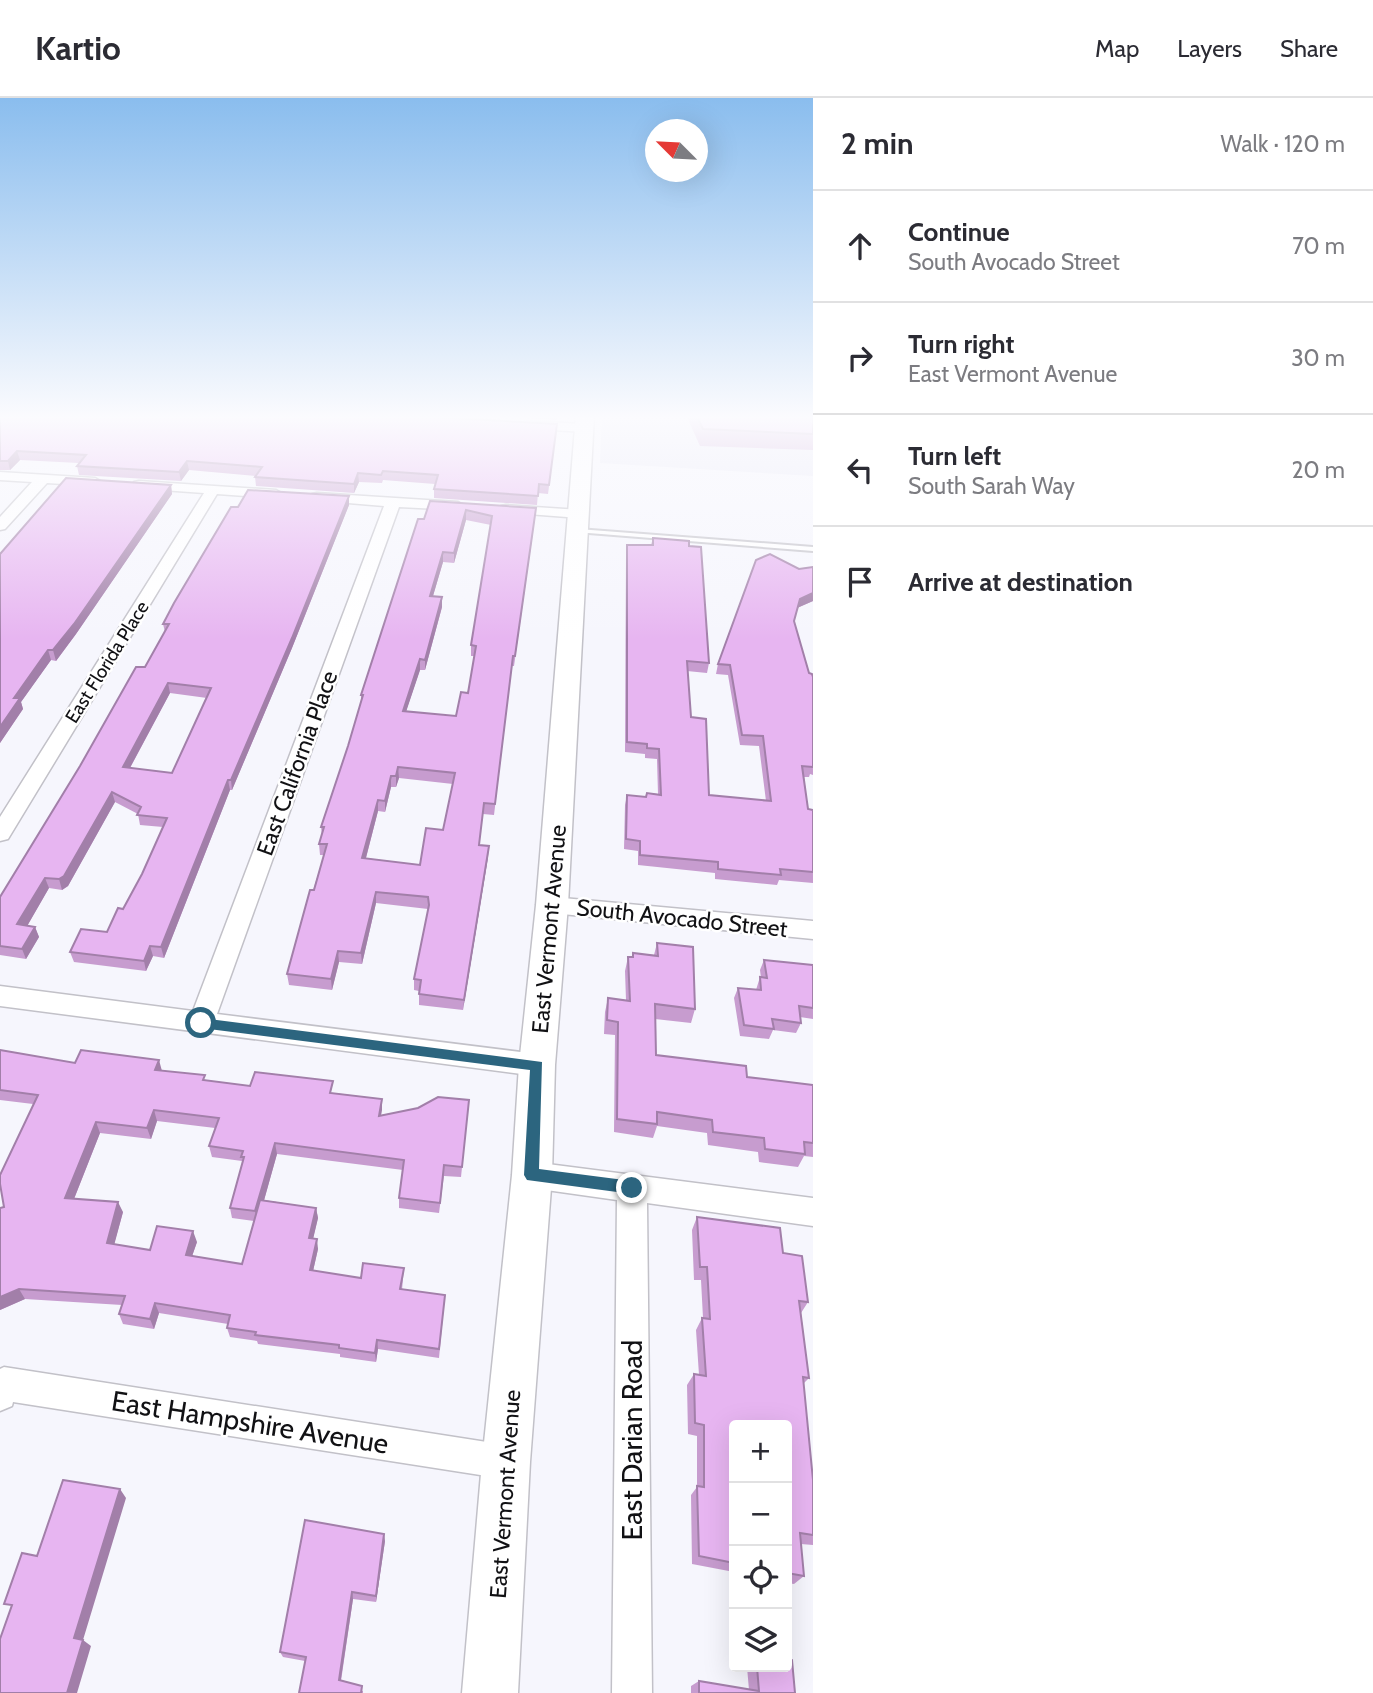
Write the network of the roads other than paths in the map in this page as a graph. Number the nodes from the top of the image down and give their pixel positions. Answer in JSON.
{"nodes":[{"id":1,"x":33,"y":489,"type":"edge"},
{"id":2,"x":206,"y":489,"type":"edge"},
{"id":3,"x":581,"y":489,"type":"edge"},
{"id":4,"x":214,"y":490,"type":"junction"},
{"id":5,"x":393,"y":502,"type":"junction"},
{"id":6,"x":579,"y":523,"type":"junction"},
{"id":7,"x":0,"y":526,"type":"edge"},
{"id":8,"x":813,"y":549,"type":"edge"},
{"id":9,"x":0,"y":834,"type":"edge"},
{"id":10,"x":552,"y":905,"type":"junction"},
{"id":11,"x":813,"y":930,"type":"edge"},
{"id":12,"x":0,"y":996,"type":"edge"},
{"id":13,"x":201,"y":1023,"type":"junction"},
{"id":14,"x":537,"y":1065,"type":"junction"},
{"id":15,"x":532,"y":1175,"type":"junction"},
{"id":16,"x":632,"y":1188,"type":"junction"},
{"id":17,"x":813,"y":1212,"type":"edge"},
{"id":18,"x":0,"y":1394,"type":"edge"},
{"id":19,"x":506,"y":1462,"type":"junction"},
{"id":20,"x":490,"y":1693,"type":"edge"},
{"id":21,"x":632,"y":1693,"type":"edge"}],
"edges":[{"from":1,"to":7,"type":"street"},
{"from":2,"to":4,"type":"street"},
{"from":3,"to":6,"type":"street","name":"East Vermont Avenue"},
{"from":4,"to":5,"type":"street"},
{"from":4,"to":9,"type":"street","name":"East Florida Place"},
{"from":5,"to":6,"type":"street"},
{"from":5,"to":13,"type":"street","name":"East California Place"},
{"from":6,"to":8,"type":"lane"},
{"from":6,"to":10,"type":"street","name":"East Vermont Avenue"},
{"from":10,"to":11,"type":"street","name":"South Avocado Street"},
{"from":10,"to":14,"type":"street","name":"East Vermont Avenue"},
{"from":12,"to":13,"type":"street"},
{"from":13,"to":14,"type":"street"},
{"from":14,"to":15,"type":"street","name":"East Vermont Avenue"},
{"from":15,"to":16,"type":"street"},
{"from":15,"to":19,"type":"street","name":"East Vermont Avenue"},
{"from":16,"to":17,"type":"street"},
{"from":16,"to":21,"type":"street","name":"East Darian Road"},
{"from":18,"to":19,"type":"street","name":"East Hampshire Avenue"},
{"from":19,"to":20,"type":"street","name":"East Vermont Avenue"}]}
